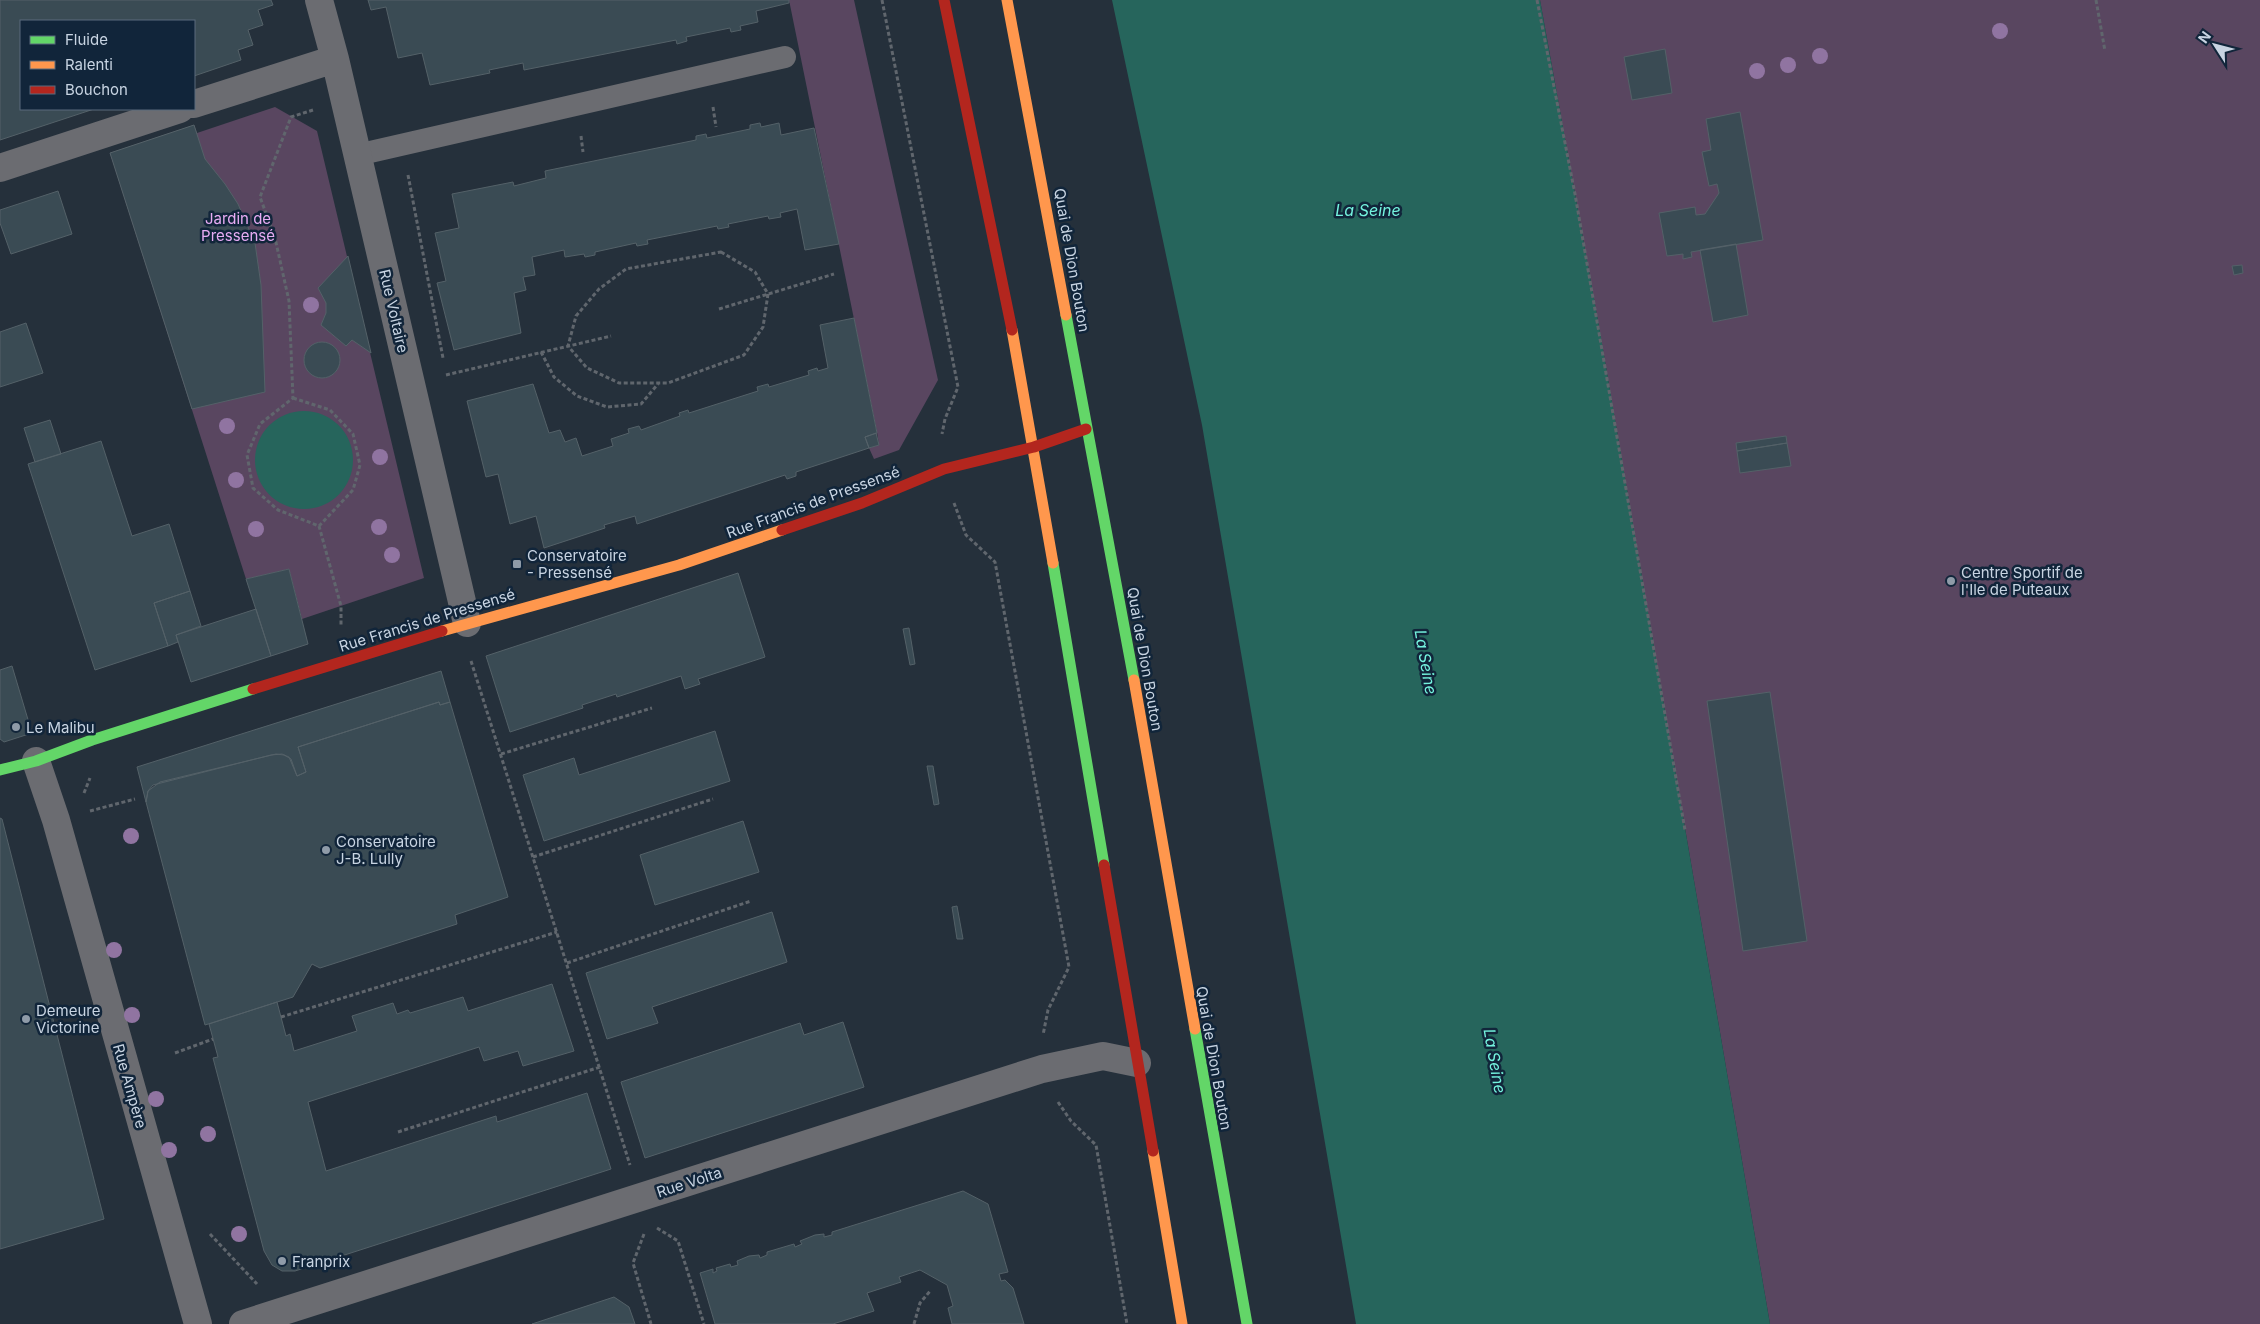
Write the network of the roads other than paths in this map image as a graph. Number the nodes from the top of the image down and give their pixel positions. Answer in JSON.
{"nodes":[{"id":1,"x":319,"y":0,"type":"edge"},
{"id":2,"x":944,"y":0,"type":"edge"},
{"id":3,"x":1007,"y":0,"type":"edge"},
{"id":4,"x":785,"y":57,"type":"dead end"},
{"id":5,"x":335,"y":59,"type":"junction"},
{"id":6,"x":195,"y":104,"type":"edge"},
{"id":7,"x":177,"y":110,"type":"edge"},
{"id":8,"x":357,"y":155,"type":"junction"},
{"id":9,"x":0,"y":168,"type":"edge"},
{"id":10,"x":1086,"y":428,"type":"junction"},
{"id":11,"x":1034,"y":447,"type":"junction"},
{"id":12,"x":468,"y":623,"type":"junction"},
{"id":13,"x":36,"y":761,"type":"junction"},
{"id":14,"x":0,"y":770,"type":"edge"},
{"id":15,"x":1137,"y":1063,"type":"junction"},
{"id":16,"x":198,"y":1324,"type":"edge"},
{"id":17,"x":243,"y":1324,"type":"edge"},
{"id":18,"x":1182,"y":1324,"type":"edge"},
{"id":19,"x":1247,"y":1324,"type":"edge"}],
"edges":[{"from":1,"to":5,"type":"street","name":"Rue Voltaire"},
{"from":2,"to":11,"type":"main road"},
{"from":3,"to":10,"type":"main road","name":"Quai de Dion Bouton"},
{"from":4,"to":8,"type":"lane"},
{"from":5,"to":6,"type":"street"},
{"from":5,"to":8,"type":"street","name":"Rue Voltaire"},
{"from":7,"to":9,"type":"street"},
{"from":8,"to":12,"type":"street","name":"Rue Voltaire"},
{"from":10,"to":11,"type":"main road","name":"Rue Francis de Pressensé"},
{"from":10,"to":19,"type":"main road","name":"Quai de Dion Bouton"},
{"from":11,"to":12,"type":"main road","name":"Rue Francis de Pressensé"},
{"from":11,"to":15,"type":"main road"},
{"from":12,"to":13,"type":"main road","name":"Rue Francis de Pressensé"},
{"from":13,"to":14,"type":"main road","name":"Rue Francis de Pressensé"},
{"from":13,"to":16,"type":"street","name":"Rue Ampère"},
{"from":15,"to":17,"type":"street","name":"Rue Volta"},
{"from":15,"to":18,"type":"main road"}]}
